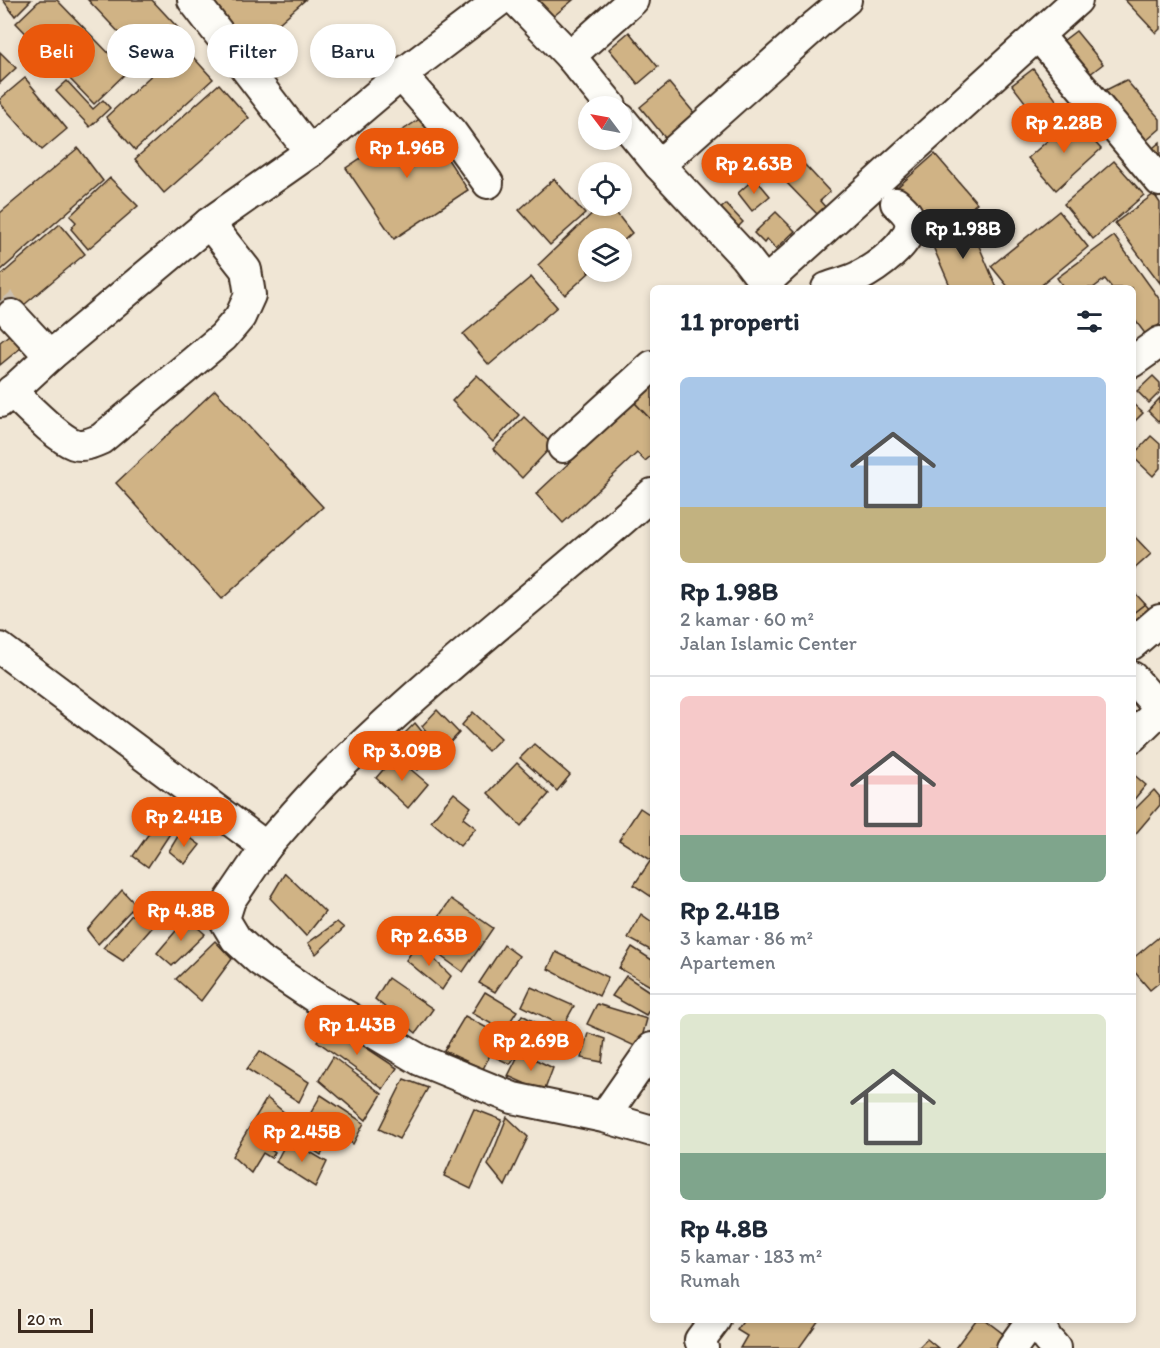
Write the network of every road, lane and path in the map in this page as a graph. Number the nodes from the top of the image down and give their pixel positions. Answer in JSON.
{"nodes":[{"id":1,"x":194,"y":0,"type":"edge"},
{"id":2,"x":500,"y":0,"type":"edge"},
{"id":3,"x":516,"y":0,"type":"edge"},
{"id":4,"x":633,"y":0,"type":"edge"},
{"id":5,"x":846,"y":0,"type":"edge"},
{"id":6,"x":1077,"y":0,"type":"edge"},
{"id":7,"x":1038,"y":34,"type":"junction"},
{"id":8,"x":570,"y":56,"type":"junction"},
{"id":9,"x":401,"y":75,"type":"junction"},
{"id":10,"x":603,"y":96,"type":"edge"},
{"id":11,"x":632,"y":132,"type":"edge"},
{"id":12,"x":310,"y":152,"type":"junction"},
{"id":13,"x":659,"y":165,"type":"junction"},
{"id":14,"x":1160,"y":181,"type":"edge"},
{"id":15,"x":488,"y":183,"type":"dead end"},
{"id":16,"x":896,"y":203,"type":"dead end"},
{"id":17,"x":209,"y":223,"type":"junction"},
{"id":18,"x":758,"y":283,"type":"edge"},
{"id":19,"x":836,"y":285,"type":"edge"},
{"id":20,"x":12,"y":315,"type":"tunnel mouth"},
{"id":21,"x":1160,"y":342,"type":"edge"},
{"id":22,"x":50,"y":356,"type":"junction"},
{"id":23,"x":1136,"y":359,"type":"edge"},
{"id":24,"x":650,"y":368,"type":"edge"},
{"id":25,"x":6,"y":397,"type":"edge"},
{"id":26,"x":563,"y":447,"type":"dead end"},
{"id":27,"x":650,"y":496,"type":"edge"},
{"id":28,"x":1160,"y":620,"type":"edge"},
{"id":29,"x":1136,"y":641,"type":"edge"},
{"id":30,"x":0,"y":648,"type":"edge"},
{"id":31,"x":1136,"y":682,"type":"edge"},
{"id":32,"x":1160,"y":710,"type":"edge"},
{"id":33,"x":1136,"y":733,"type":"edge"},
{"id":34,"x":266,"y":847,"type":"junction"},
{"id":35,"x":650,"y":1051,"type":"edge"},
{"id":36,"x":604,"y":1117,"type":"junction"},
{"id":37,"x":650,"y":1130,"type":"edge"},
{"id":38,"x":1030,"y":1323,"type":"edge"},
{"id":39,"x":1039,"y":1323,"type":"edge"},
{"id":40,"x":1012,"y":1348,"type":"edge"},
{"id":41,"x":1055,"y":1348,"type":"edge"}],
"edges":[{"from":1,"to":12,"type":"street"},
{"from":2,"to":9,"type":"street"},
{"from":3,"to":8,"type":"street"},
{"from":4,"to":8,"type":"street"},
{"from":5,"to":13,"type":"street"},
{"from":6,"to":7,"type":"street"},
{"from":7,"to":14,"type":"street"},
{"from":7,"to":18,"type":"street"},
{"from":8,"to":10,"type":"street"},
{"from":9,"to":12,"type":"street"},
{"from":9,"to":15,"type":"street"},
{"from":11,"to":13,"type":"street"},
{"from":12,"to":17,"type":"street"},
{"from":13,"to":18,"type":"street"},
{"from":16,"to":19,"type":"street"},
{"from":17,"to":22,"type":"street"},
{"from":17,"to":25,"type":"street"},
{"from":20,"to":22,"type":"street"},
{"from":21,"to":23,"type":"street"},
{"from":22,"to":25,"type":"street"},
{"from":24,"to":26,"type":"street"},
{"from":27,"to":34,"type":"street"},
{"from":28,"to":29,"type":"street"},
{"from":30,"to":34,"type":"street"},
{"from":31,"to":32,"type":"street"},
{"from":32,"to":33,"type":"street"},
{"from":34,"to":36,"type":"street"},
{"from":35,"to":36,"type":"street"},
{"from":36,"to":37,"type":"street"},
{"from":38,"to":40,"type":"street"},
{"from":39,"to":41,"type":"street"}]}
